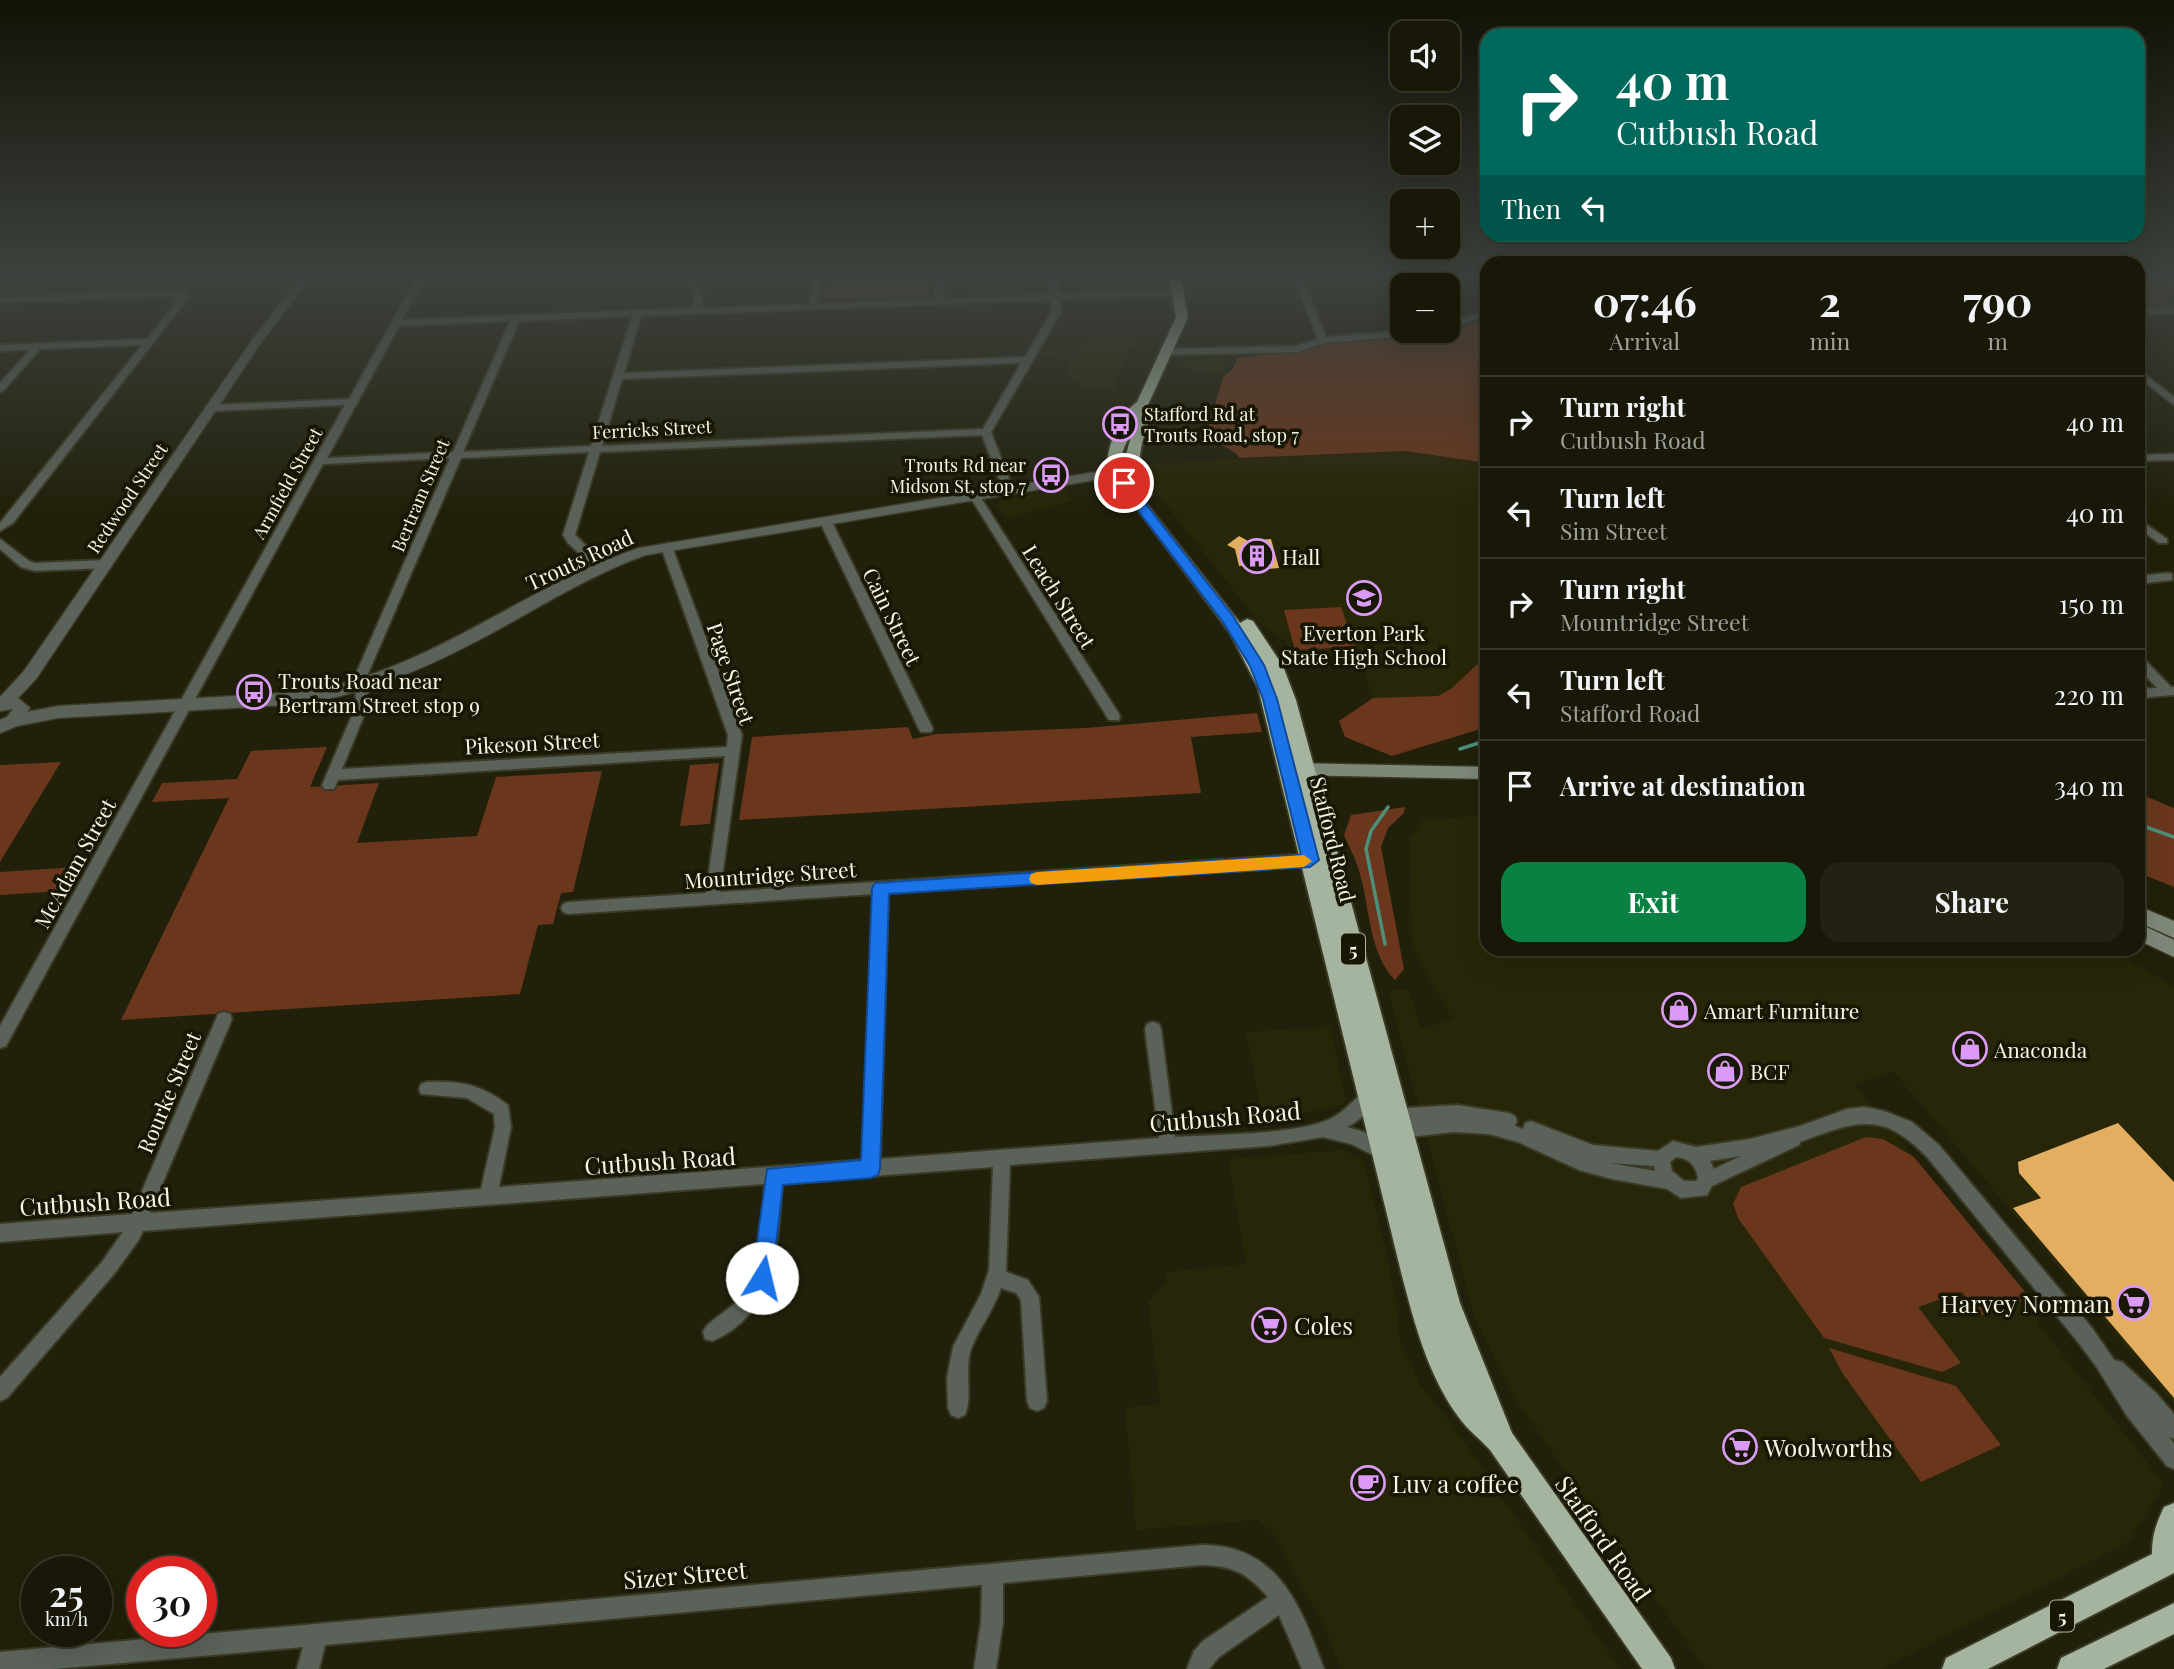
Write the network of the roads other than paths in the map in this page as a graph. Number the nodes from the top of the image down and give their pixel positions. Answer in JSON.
{"nodes":[{"id":1,"x":28,"y":357,"type":"edge"},
{"id":2,"x":139,"y":357,"type":"edge"},
{"id":3,"x":246,"y":357,"type":"edge"},
{"id":4,"x":377,"y":357,"type":"edge"},
{"id":5,"x":499,"y":357,"type":"edge"},
{"id":6,"x":625,"y":357,"type":"edge"},
{"id":7,"x":1030,"y":357,"type":"edge"},
{"id":8,"x":1164,"y":357,"type":"edge"},
{"id":9,"x":1028,"y":360,"type":"junction"},
{"id":10,"x":619,"y":376,"type":"junction"},
{"id":11,"x":2145,"y":378,"type":"edge"},
{"id":12,"x":0,"y":388,"type":"edge"},
{"id":13,"x":352,"y":402,"type":"junction"},
{"id":14,"x":2174,"y":402,"type":"edge"},
{"id":15,"x":212,"y":408,"type":"junction"},
{"id":16,"x":986,"y":432,"type":"junction"},
{"id":17,"x":595,"y":449,"type":"junction"},
{"id":18,"x":457,"y":455,"type":"junction"},
{"id":19,"x":2174,"y":457,"type":"edge"},
{"id":20,"x":2145,"y":458,"type":"edge"},
{"id":21,"x":319,"y":461,"type":"junction"},
{"id":22,"x":1124,"y":471,"type":"junction"},
{"id":23,"x":1008,"y":489,"type":"junction"},
{"id":24,"x":974,"y":495,"type":"junction"},
{"id":25,"x":825,"y":520,"type":"junction"},
{"id":26,"x":2145,"y":527,"type":"edge"},
{"id":27,"x":0,"y":528,"type":"edge"},
{"id":28,"x":2163,"y":541,"type":"dead end"},
{"id":29,"x":0,"y":543,"type":"edge"},
{"id":30,"x":667,"y":547,"type":"junction"},
{"id":31,"x":105,"y":564,"type":"junction"},
{"id":32,"x":603,"y":568,"type":"junction"},
{"id":33,"x":2168,"y":577,"type":"dead end"},
{"id":34,"x":2145,"y":579,"type":"edge"},
{"id":35,"x":2145,"y":667,"type":"edge"},
{"id":36,"x":30,"y":674,"type":"junction"},
{"id":37,"x":361,"y":686,"type":"junction"},
{"id":38,"x":2171,"y":692,"type":"edge"},
{"id":39,"x":2145,"y":694,"type":"edge"},
{"id":40,"x":1,"y":705,"type":"edge"},
{"id":41,"x":185,"y":705,"type":"junction"},
{"id":42,"x":1114,"y":717,"type":"dead end"},
{"id":43,"x":10,"y":719,"type":"edge"},
{"id":44,"x":926,"y":729,"type":"dead end"},
{"id":45,"x":734,"y":751,"type":"junction"},
{"id":46,"x":1480,"y":773,"type":"edge"},
{"id":47,"x":1298,"y":776,"type":"junction"},
{"id":48,"x":1480,"y":783,"type":"edge"},
{"id":49,"x":1310,"y":860,"type":"junction"},
{"id":50,"x":881,"y":888,"type":"junction"},
{"id":51,"x":712,"y":899,"type":"junction"},
{"id":52,"x":568,"y":908,"type":"dead end"},
{"id":53,"x":2145,"y":916,"type":"edge"},
{"id":54,"x":2174,"y":930,"type":"edge"},
{"id":55,"x":2145,"y":935,"type":"edge"},
{"id":56,"x":2174,"y":949,"type":"edge"},
{"id":57,"x":224,"y":1019,"type":"dead end"},
{"id":58,"x":1153,"y":1029,"type":"dead end"},
{"id":59,"x":0,"y":1041,"type":"edge"},
{"id":60,"x":426,"y":1089,"type":"dead end"},
{"id":61,"x":1385,"y":1124,"type":"junction"},
{"id":62,"x":1324,"y":1130,"type":"junction"},
{"id":63,"x":1800,"y":1134,"type":"junction"},
{"id":64,"x":1168,"y":1146,"type":"junction"},
{"id":65,"x":1695,"y":1155,"type":"junction"},
{"id":66,"x":1661,"y":1158,"type":"junction"},
{"id":67,"x":1002,"y":1159,"type":"junction"},
{"id":68,"x":871,"y":1168,"type":"junction"},
{"id":69,"x":774,"y":1176,"type":"junction"},
{"id":70,"x":1707,"y":1179,"type":"junction"},
{"id":71,"x":1668,"y":1181,"type":"junction"},
{"id":72,"x":488,"y":1198,"type":"junction"},
{"id":73,"x":137,"y":1222,"type":"junction"},
{"id":74,"x":0,"y":1233,"type":"edge"},
{"id":75,"x":997,"y":1278,"type":"junction"},
{"id":76,"x":712,"y":1332,"type":"dead end"},
{"id":77,"x":2103,"y":1359,"type":"junction"},
{"id":78,"x":0,"y":1391,"type":"edge"},
{"id":79,"x":1037,"y":1401,"type":"dead end"},
{"id":80,"x":958,"y":1408,"type":"dead end"},
{"id":81,"x":2174,"y":1429,"type":"edge"},
{"id":82,"x":1500,"y":1440,"type":"joint"},
{"id":83,"x":2174,"y":1459,"type":"edge"},
{"id":84,"x":2174,"y":1517,"type":"edge"},
{"id":85,"x":2170,"y":1560,"type":"edge"},
{"id":86,"x":993,"y":1573,"type":"junction"},
{"id":87,"x":1282,"y":1601,"type":"junction"},
{"id":88,"x":2174,"y":1618,"type":"edge"},
{"id":89,"x":317,"y":1634,"type":"junction"},
{"id":90,"x":0,"y":1663,"type":"edge"},
{"id":91,"x":2092,"y":1665,"type":"edge"},
{"id":92,"x":308,"y":1669,"type":"edge"},
{"id":93,"x":985,"y":1669,"type":"edge"},
{"id":94,"x":1198,"y":1669,"type":"edge"},
{"id":95,"x":1313,"y":1669,"type":"edge"},
{"id":96,"x":1660,"y":1669,"type":"edge"},
{"id":97,"x":1957,"y":1669,"type":"edge"}],
"edges":[{"from":1,"to":12,"type":"street"},
{"from":2,"to":27,"type":"street"},
{"from":3,"to":15,"type":"street","name":"Redwood Street"},
{"from":4,"to":13,"type":"street","name":"Armfield Street"},
{"from":5,"to":18,"type":"street","name":"Bertram Street"},
{"from":6,"to":10,"type":"street"},
{"from":7,"to":9,"type":"street"},
{"from":8,"to":22,"type":"highway"},
{"from":9,"to":10,"type":"street"},
{"from":9,"to":16,"type":"street"},
{"from":10,"to":17,"type":"street"},
{"from":11,"to":14,"type":"street"},
{"from":13,"to":15,"type":"street"},
{"from":13,"to":21,"type":"street","name":"Armfield Street"},
{"from":15,"to":31,"type":"street","name":"Redwood Street"},
{"from":16,"to":17,"type":"street","name":"Ferricks Street"},
{"from":16,"to":23,"type":"street"},
{"from":17,"to":18,"type":"street","name":"Ferricks Street"},
{"from":17,"to":32,"type":"street"},
{"from":18,"to":21,"type":"street","name":"Ferricks Street"},
{"from":18,"to":37,"type":"street","name":"Bertram Street"},
{"from":19,"to":20,"type":"street"},
{"from":21,"to":41,"type":"street","name":"Armfield Street"},
{"from":22,"to":23,"type":"street","name":"Trouts Road"},
{"from":22,"to":47,"type":"highway","name":"Stafford Road","number":"5"},
{"from":23,"to":24,"type":"street","name":"Trouts Road"},
{"from":24,"to":25,"type":"street","name":"Trouts Road"},
{"from":24,"to":42,"type":"street","name":"Leach Street"},
{"from":25,"to":30,"type":"street","name":"Trouts Road"},
{"from":25,"to":44,"type":"street","name":"Cain Street"},
{"from":26,"to":28,"type":"street"},
{"from":29,"to":31,"type":"street"},
{"from":30,"to":32,"type":"street","name":"Trouts Road"},
{"from":30,"to":45,"type":"street","name":"Page Street"},
{"from":31,"to":36,"type":"street","name":"Redwood Street"},
{"from":32,"to":37,"type":"street","name":"Trouts Road"},
{"from":33,"to":34,"type":"street"},
{"from":35,"to":38,"type":"street"},
{"from":36,"to":40,"type":"street","name":"Redwood Street"},
{"from":36,"to":43,"type":"street","name":"Redwood Street"},
{"from":37,"to":41,"type":"street","name":"Trouts Road"},
{"from":37,"to":45,"type":"street","name":"Pikeson Street"},
{"from":38,"to":39,"type":"street"},
{"from":40,"to":43,"type":"street","name":"Trouts Road"},
{"from":41,"to":43,"type":"street","name":"Trouts Road"},
{"from":41,"to":59,"type":"street","name":"McAdam Street"},
{"from":45,"to":51,"type":"street","name":"Page Street"},
{"from":46,"to":47,"type":"main road"},
{"from":47,"to":48,"type":"main road"},
{"from":47,"to":49,"type":"highway","name":"Stafford Road","number":"5"},
{"from":47,"to":61,"type":"highway","name":"Stafford Road","number":"5"},
{"from":49,"to":50,"type":"street","name":"Mountridge Street"},
{"from":49,"to":61,"type":"highway","name":"Stafford Road","number":"5"},
{"from":50,"to":51,"type":"street","name":"Mountridge Street"},
{"from":50,"to":68,"type":"street"},
{"from":51,"to":52,"type":"street","name":"Mountridge Street"},
{"from":53,"to":54,"type":"main road"},
{"from":55,"to":56,"type":"main road"},
{"from":57,"to":73,"type":"street","name":"Rourke Street"},
{"from":58,"to":64,"type":"street"},
{"from":60,"to":72,"type":"street"},
{"from":61,"to":62,"type":"street","name":"Cutbush Road"},
{"from":61,"to":62,"type":"street","name":"Cutbush Road"},
{"from":61,"to":66,"type":"street"},
{"from":61,"to":71,"type":"street"},
{"from":61,"to":82,"type":"highway","name":"Stafford Road","number":"5"},
{"from":62,"to":64,"type":"street","name":"Cutbush Road"},
{"from":63,"to":65,"type":"street"},
{"from":63,"to":70,"type":"street"},
{"from":63,"to":77,"type":"street"},
{"from":64,"to":67,"type":"street","name":"Cutbush Road"},
{"from":65,"to":66,"type":"street"},
{"from":65,"to":70,"type":"street"},
{"from":66,"to":71,"type":"street"},
{"from":67,"to":68,"type":"street","name":"Cutbush Road"},
{"from":67,"to":75,"type":"street"},
{"from":68,"to":69,"type":"street","name":"Cutbush Road"},
{"from":69,"to":72,"type":"street","name":"Cutbush Road"},
{"from":69,"to":76,"type":"street"},
{"from":70,"to":71,"type":"street"},
{"from":72,"to":73,"type":"street","name":"Cutbush Road"},
{"from":73,"to":74,"type":"street","name":"Cutbush Road"},
{"from":73,"to":78,"type":"street","name":"Rourke Street"},
{"from":75,"to":79,"type":"street"},
{"from":75,"to":80,"type":"street"},
{"from":77,"to":81,"type":"street"},
{"from":77,"to":83,"type":"street"},
{"from":82,"to":96,"type":"highway","name":"Stafford Road","number":"5"},
{"from":84,"to":85,"type":"highway"},
{"from":85,"to":97,"type":"highway","number":"5"},
{"from":86,"to":87,"type":"street","name":"Sizer Street"},
{"from":86,"to":89,"type":"street","name":"Sizer Street"},
{"from":86,"to":93,"type":"street"},
{"from":87,"to":94,"type":"street"},
{"from":87,"to":95,"type":"street","name":"Sizer Street"},
{"from":88,"to":91,"type":"highway"},
{"from":89,"to":90,"type":"street","name":"Sizer Street"},
{"from":89,"to":92,"type":"street"}]}
